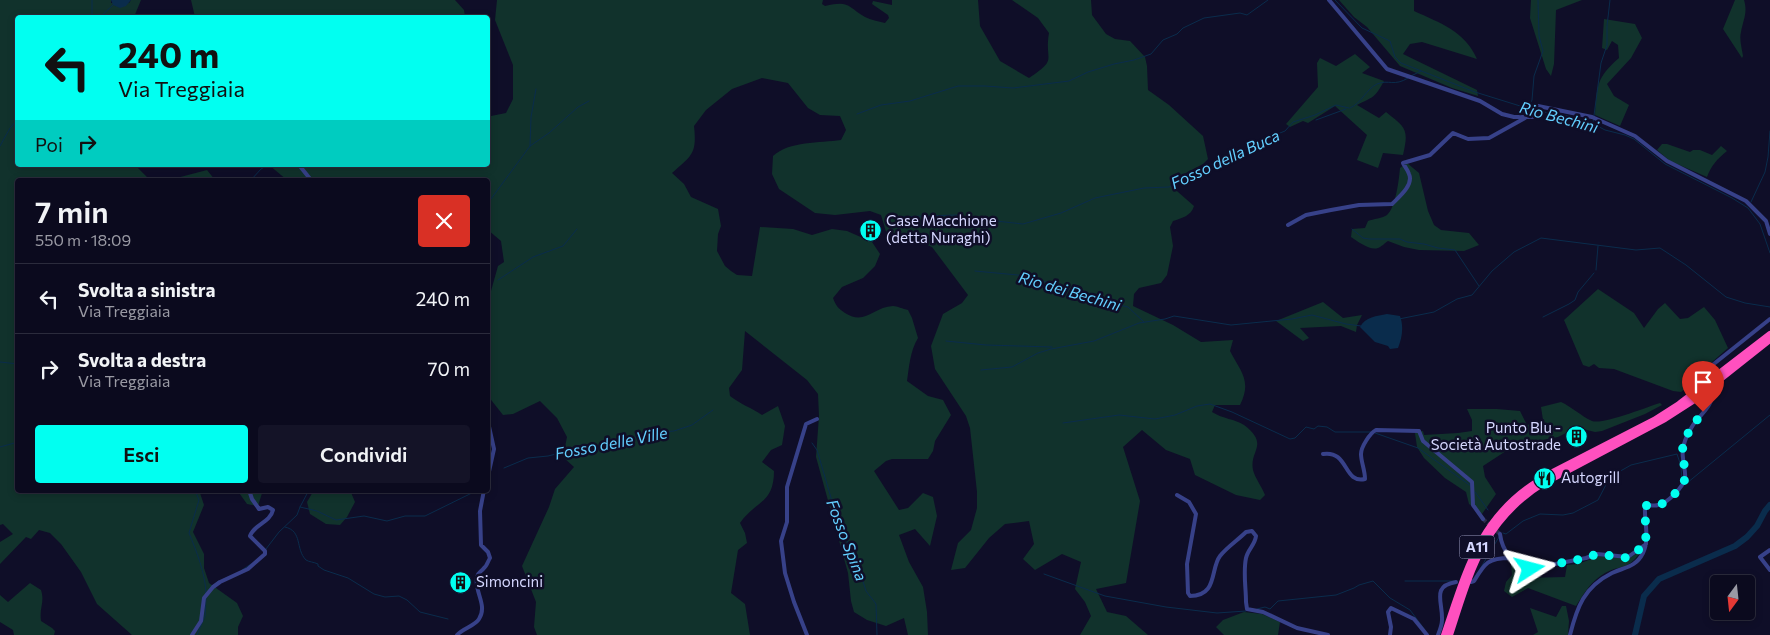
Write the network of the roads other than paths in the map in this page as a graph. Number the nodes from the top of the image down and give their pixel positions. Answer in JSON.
{"nodes":[{"id":1,"x":1329,"y":0,"type":"edge"},
{"id":2,"x":1525,"y":118,"type":"junction"},
{"id":3,"x":301,"y":167,"type":"edge"},
{"id":4,"x":309,"y":178,"type":"edge"},
{"id":5,"x":1288,"y":225,"type":"dead end"},
{"id":6,"x":1770,"y":234,"type":"edge"},
{"id":7,"x":1770,"y":319,"type":"edge"},
{"id":8,"x":1770,"y":334,"type":"edge"},
{"id":9,"x":1770,"y":340,"type":"edge"},
{"id":10,"x":1703,"y":382,"type":"dead end"},
{"id":11,"x":1711,"y":392,"type":"dead end"},
{"id":12,"x":817,"y":419,"type":"dead end"},
{"id":13,"x":490,"y":431,"type":"edge"},
{"id":14,"x":1323,"y":454,"type":"dead end"},
{"id":15,"x":490,"y":467,"type":"edge"},
{"id":16,"x":1546,"y":479,"type":"junction"},
{"id":17,"x":250,"y":493,"type":"edge"},
{"id":18,"x":483,"y":493,"type":"edge"},
{"id":19,"x":1176,"y":495,"type":"dead end"},
{"id":20,"x":1483,"y":519,"type":"tunnel mouth"},
{"id":21,"x":1500,"y":534,"type":"tunnel mouth"},
{"id":22,"x":1646,"y":544,"type":"junction"},
{"id":23,"x":1770,"y":550,"type":"edge"},
{"id":24,"x":1510,"y":558,"type":"junction"},
{"id":25,"x":1770,"y":569,"type":"edge"},
{"id":26,"x":1456,"y":582,"type":"dead end"},
{"id":27,"x":1471,"y":582,"type":"dead end"},
{"id":28,"x":192,"y":635,"type":"edge"},
{"id":29,"x":457,"y":635,"type":"edge"},
{"id":30,"x":807,"y":635,"type":"edge"},
{"id":31,"x":1328,"y":635,"type":"edge"},
{"id":32,"x":1390,"y":635,"type":"edge"},
{"id":33,"x":1427,"y":635,"type":"edge"},
{"id":34,"x":1438,"y":635,"type":"edge"},
{"id":35,"x":1444,"y":635,"type":"edge"},
{"id":36,"x":1450,"y":635,"type":"edge"},
{"id":37,"x":1570,"y":635,"type":"edge"}],
"edges":[{"from":1,"to":2,"type":"street"},
{"from":2,"to":5,"type":"street"},
{"from":2,"to":6,"type":"street"},
{"from":3,"to":4,"type":"street"},
{"from":7,"to":10,"type":"street"},
{"from":8,"to":16,"type":"highway","number":"A11"},
{"from":9,"to":16,"type":"highway","number":"A11"},
{"from":11,"to":22,"type":"street"},
{"from":12,"to":30,"type":"street"},
{"from":13,"to":15,"type":"street"},
{"from":14,"to":20,"type":"street"},
{"from":16,"to":35,"type":"highway","number":"A11"},
{"from":16,"to":36,"type":"highway","number":"A11"},
{"from":17,"to":28,"type":"street"},
{"from":18,"to":29,"type":"street"},
{"from":19,"to":31,"type":"street"},
{"from":21,"to":24,"type":"street"},
{"from":22,"to":24,"type":"street"},
{"from":22,"to":37,"type":"street"},
{"from":23,"to":25,"type":"street"},
{"from":24,"to":27,"type":"street"},
{"from":26,"to":34,"type":"street"},
{"from":32,"to":33,"type":"street"}]}
